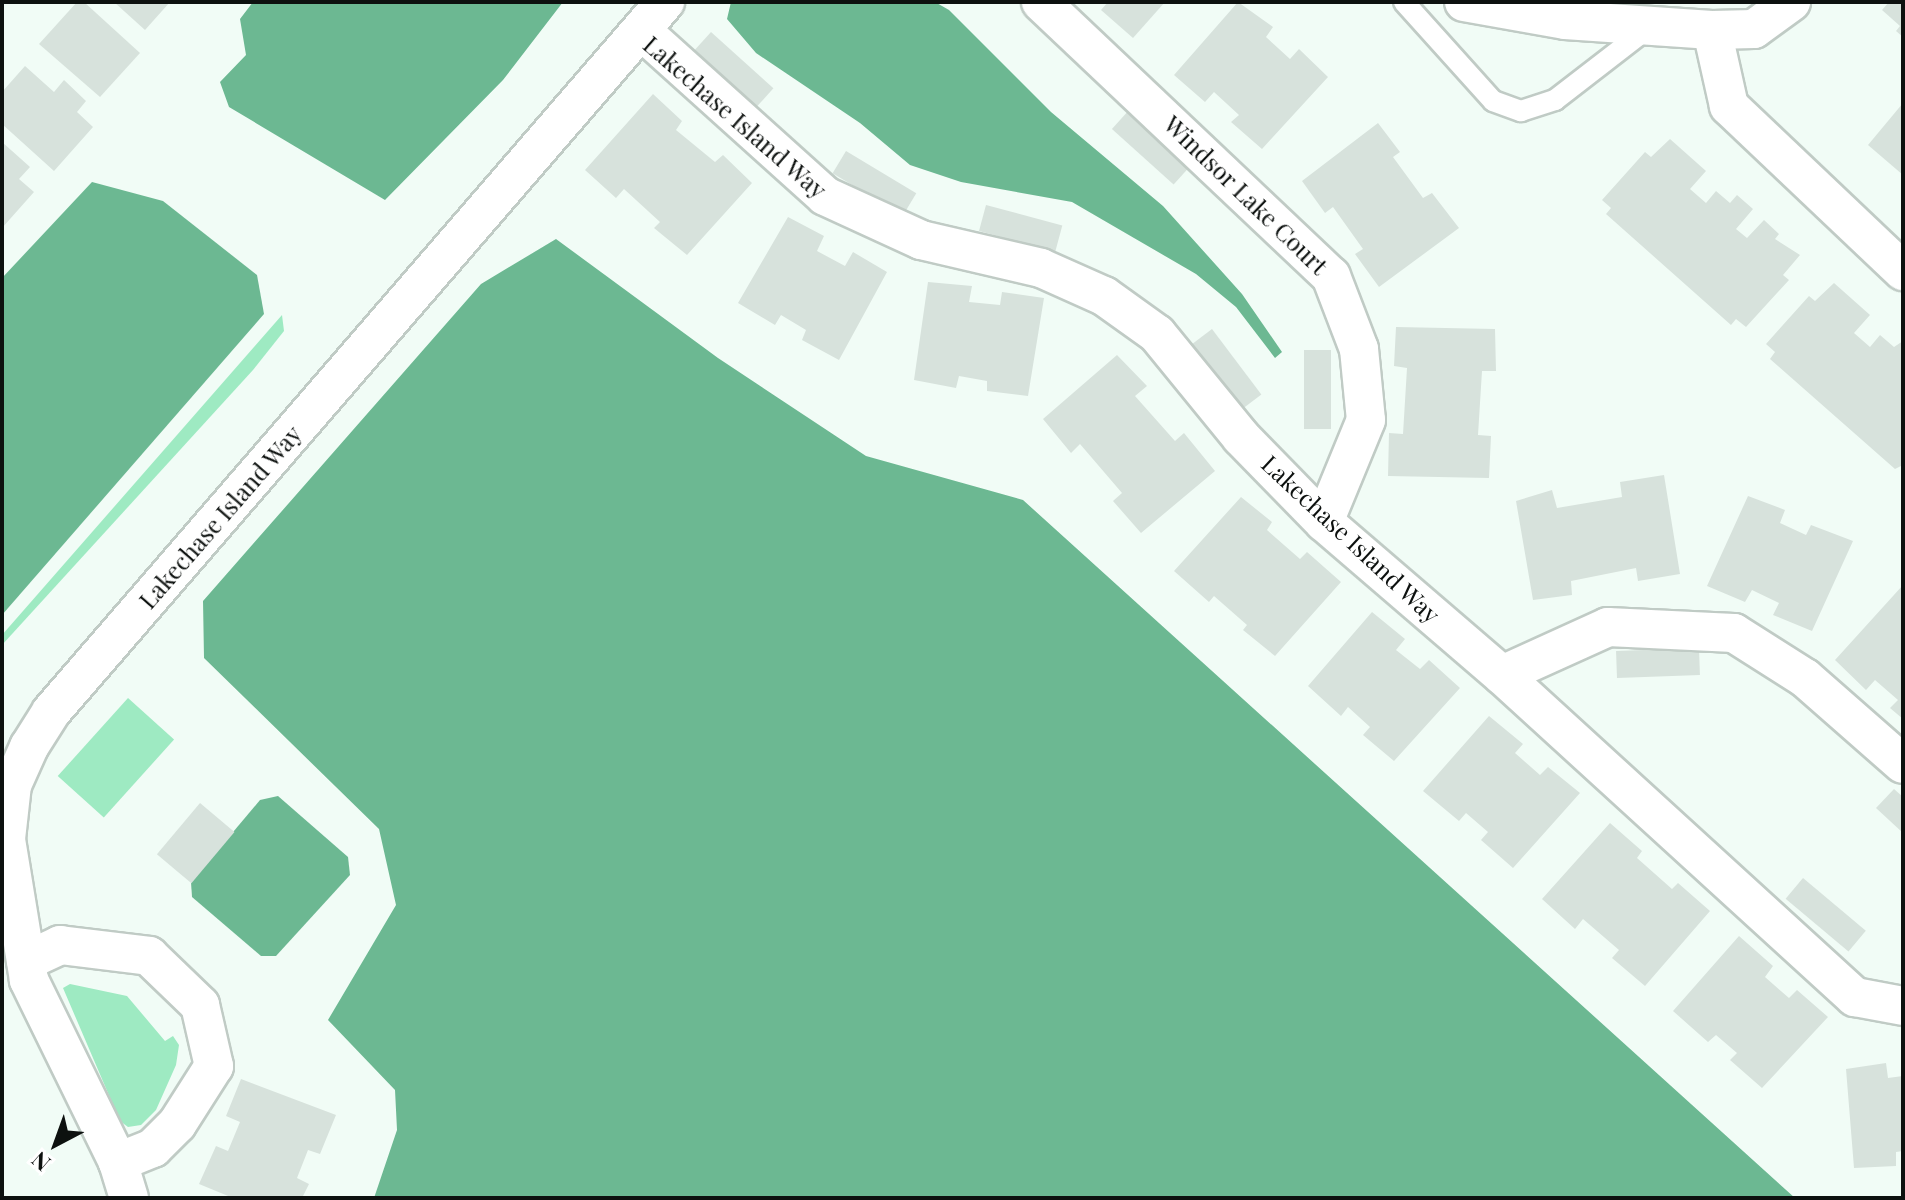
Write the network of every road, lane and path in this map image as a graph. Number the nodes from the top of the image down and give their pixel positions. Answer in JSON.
{"nodes":[{"id":1,"x":1041,"y":2,"type":"edge"},
{"id":2,"x":1404,"y":2,"type":"edge"},
{"id":3,"x":1464,"y":2,"type":"edge"},
{"id":4,"x":1791,"y":2,"type":"edge"},
{"id":5,"x":654,"y":17,"type":"edge"},
{"id":6,"x":1651,"y":26,"type":"junction"},
{"id":7,"x":1712,"y":30,"type":"junction"},
{"id":8,"x":1903,"y":271,"type":"edge"},
{"id":9,"x":1324,"y":522,"type":"junction"},
{"id":10,"x":1502,"y":675,"type":"junction"},
{"id":11,"x":1903,"y":764,"type":"edge"},
{"id":12,"x":16,"y":966,"type":"edge"},
{"id":13,"x":1903,"y":1006,"type":"edge"},
{"id":14,"x":118,"y":1162,"type":"junction"},
{"id":15,"x":129,"y":1198,"type":"edge"}],
"edges":[{"from":1,"to":9,"type":"street","name":"Windsor Lake Court"},
{"from":2,"to":6,"type":"lane"},
{"from":3,"to":6,"type":"street"},
{"from":4,"to":7,"type":"street"},
{"from":5,"to":9,"type":"street","name":"Lakechase Island Way"},
{"from":5,"to":12,"type":"street","name":"Lakechase Island Way"},
{"from":6,"to":7,"type":"street"},
{"from":7,"to":8,"type":"street"},
{"from":9,"to":10,"type":"street","name":"Lakechase Island Way"},
{"from":10,"to":11,"type":"street"},
{"from":10,"to":13,"type":"street","name":"Lakechase Island Way"},
{"from":12,"to":14,"type":"street","name":"Lakechase Island Way"},
{"from":12,"to":14,"type":"street"},
{"from":14,"to":15,"type":"street","name":"Lakechase Island Way"}]}
